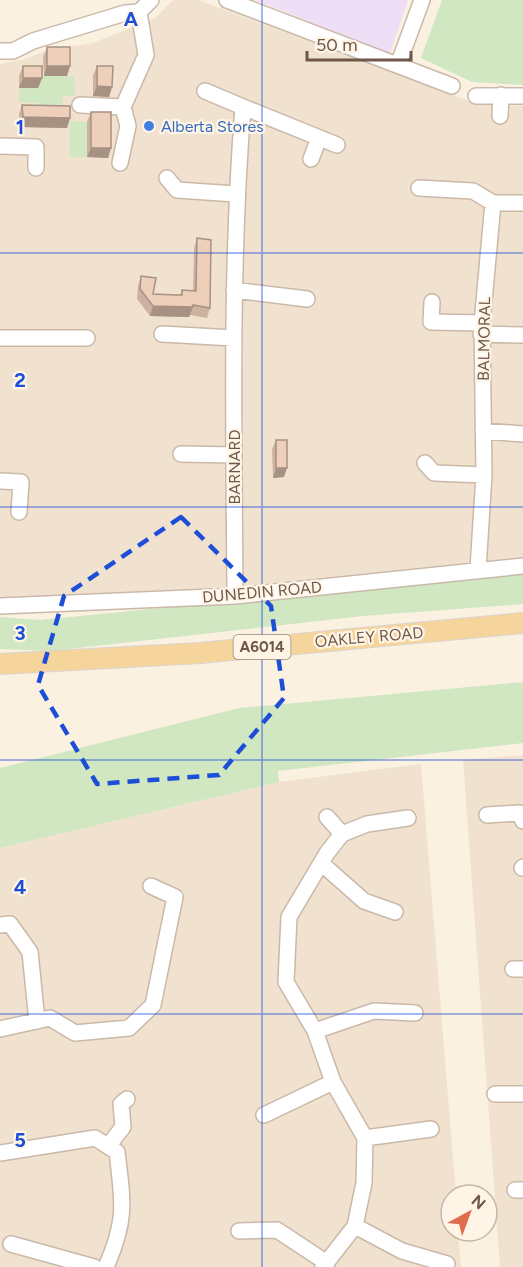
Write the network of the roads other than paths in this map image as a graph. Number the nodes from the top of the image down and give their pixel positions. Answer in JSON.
{"nodes":[{"id":1,"x":151,"y":0,"type":"edge"},
{"id":2,"x":227,"y":0,"type":"edge"},
{"id":3,"x":422,"y":0,"type":"edge"},
{"id":4,"x":140,"y":12,"type":"junction"},
{"id":5,"x":0,"y":51,"type":"edge"},
{"id":6,"x":398,"y":65,"type":"junction"},
{"id":7,"x":452,"y":86,"type":"dead end"},
{"id":8,"x":205,"y":91,"type":"dead end"},
{"id":9,"x":511,"y":95,"type":"edge"},
{"id":10,"x":476,"y":96,"type":"dead end"},
{"id":11,"x":80,"y":105,"type":"dead end"},
{"id":12,"x":123,"y":107,"type":"junction"},
{"id":13,"x":243,"y":107,"type":"junction"},
{"id":14,"x":500,"y":116,"type":"dead end"},
{"id":15,"x":319,"y":138,"type":"junction"},
{"id":16,"x":337,"y":145,"type":"dead end"},
{"id":17,"x":0,"y":146,"type":"edge"},
{"id":18,"x":311,"y":159,"type":"dead end"},
{"id":19,"x":120,"y":163,"type":"dead end"},
{"id":20,"x":36,"y":168,"type":"dead end"},
{"id":21,"x":168,"y":178,"type":"dead end"},
{"id":22,"x":419,"y":188,"type":"dead end"},
{"id":23,"x":236,"y":194,"type":"junction"},
{"id":24,"x":493,"y":203,"type":"junction"},
{"id":25,"x":523,"y":203,"type":"edge"},
{"id":26,"x":234,"y":290,"type":"junction"},
{"id":27,"x":307,"y":299,"type":"dead end"},
{"id":28,"x":432,"y":302,"type":"dead end"},
{"id":29,"x":482,"y":329,"type":"junction"},
{"id":30,"x":162,"y":334,"type":"dead end"},
{"id":31,"x":523,"y":335,"type":"edge"},
{"id":32,"x":0,"y":338,"type":"edge"},
{"id":33,"x":87,"y":338,"type":"dead end"},
{"id":34,"x":234,"y":338,"type":"junction"},
{"id":35,"x":483,"y":431,"type":"junction"},
{"id":36,"x":523,"y":434,"type":"edge"},
{"id":37,"x":181,"y":454,"type":"dead end"},
{"id":38,"x":234,"y":455,"type":"junction"},
{"id":39,"x":425,"y":463,"type":"dead end"},
{"id":40,"x":484,"y":475,"type":"junction"},
{"id":41,"x":0,"y":481,"type":"edge"},
{"id":42,"x":19,"y":512,"type":"dead end"},
{"id":43,"x":523,"y":566,"type":"edge"},
{"id":44,"x":478,"y":569,"type":"junction"},
{"id":45,"x":235,"y":596,"type":"junction"},
{"id":46,"x":0,"y":606,"type":"edge"},
{"id":47,"x":523,"y":622,"type":"edge"},
{"id":48,"x":0,"y":664,"type":"edge"},
{"id":49,"x":487,"y":814,"type":"dead end"},
{"id":50,"x":327,"y":817,"type":"dead end"},
{"id":51,"x":408,"y":818,"type":"dead end"},
{"id":52,"x":523,"y":821,"type":"edge"},
{"id":53,"x":342,"y":834,"type":"junction"},
{"id":54,"x":321,"y":863,"type":"junction"},
{"id":55,"x":151,"y":886,"type":"dead end"},
{"id":56,"x":395,"y":912,"type":"dead end"},
{"id":57,"x":0,"y":925,"type":"edge"},
{"id":58,"x":415,"y":1012,"type":"dead end"},
{"id":59,"x":37,"y":1021,"type":"junction"},
{"id":60,"x":0,"y":1029,"type":"edge"},
{"id":61,"x":315,"y":1031,"type":"junction"},
{"id":62,"x":333,"y":1082,"type":"junction"},
{"id":63,"x":495,"y":1094,"type":"dead end"},
{"id":64,"x":523,"y":1094,"type":"edge"},
{"id":65,"x":127,"y":1099,"type":"dead end"},
{"id":66,"x":264,"y":1115,"type":"dead end"},
{"id":67,"x":431,"y":1129,"type":"dead end"},
{"id":68,"x":365,"y":1138,"type":"junction"},
{"id":69,"x":108,"y":1146,"type":"junction"},
{"id":70,"x":0,"y":1153,"type":"edge"},
{"id":71,"x":355,"y":1226,"type":"junction"},
{"id":72,"x":239,"y":1231,"type":"dead end"},
{"id":73,"x":11,"y":1244,"type":"dead end"},
{"id":74,"x":447,"y":1264,"type":"dead end"},
{"id":75,"x":325,"y":1265,"type":"edge"},
{"id":76,"x":94,"y":1267,"type":"edge"},
{"id":77,"x":106,"y":1267,"type":"edge"}],
"edges":[{"from":1,"to":4,"type":"street"},
{"from":2,"to":6,"type":"street"},
{"from":3,"to":6,"type":"street"},
{"from":4,"to":5,"type":"street"},
{"from":4,"to":12,"type":"street"},
{"from":6,"to":7,"type":"street"},
{"from":8,"to":13,"type":"street"},
{"from":9,"to":10,"type":"street"},
{"from":9,"to":14,"type":"street"},
{"from":11,"to":12,"type":"street"},
{"from":12,"to":19,"type":"street"},
{"from":13,"to":15,"type":"street"},
{"from":13,"to":23,"type":"street","name":"BARNARD"},
{"from":15,"to":16,"type":"street"},
{"from":15,"to":18,"type":"street"},
{"from":17,"to":20,"type":"street"},
{"from":21,"to":23,"type":"street"},
{"from":22,"to":24,"type":"street"},
{"from":23,"to":26,"type":"street","name":"BARNARD"},
{"from":24,"to":25,"type":"street"},
{"from":24,"to":29,"type":"street","name":"BALMORAL"},
{"from":26,"to":27,"type":"street"},
{"from":26,"to":34,"type":"street","name":"BARNARD"},
{"from":28,"to":29,"type":"street"},
{"from":29,"to":31,"type":"street"},
{"from":29,"to":35,"type":"street","name":"BALMORAL"},
{"from":30,"to":34,"type":"street"},
{"from":32,"to":33,"type":"street"},
{"from":34,"to":38,"type":"street","name":"BARNARD"},
{"from":35,"to":36,"type":"street"},
{"from":35,"to":40,"type":"street","name":"BALMORAL"},
{"from":37,"to":38,"type":"street"},
{"from":38,"to":45,"type":"street","name":"BARNARD"},
{"from":39,"to":40,"type":"street"},
{"from":40,"to":44,"type":"street","name":"BALMORAL"},
{"from":41,"to":42,"type":"street"},
{"from":43,"to":44,"type":"street","name":"DUNEDIN ROAD"},
{"from":44,"to":45,"type":"street","name":"DUNEDIN ROAD"},
{"from":45,"to":46,"type":"street","name":"DUNEDIN ROAD"},
{"from":47,"to":48,"type":"main road","name":"OAKLEY ROAD","number":"A6014"},
{"from":49,"to":52,"type":"street"},
{"from":50,"to":53,"type":"street"},
{"from":51,"to":53,"type":"street"},
{"from":53,"to":54,"type":"street"},
{"from":54,"to":56,"type":"street"},
{"from":54,"to":61,"type":"street"},
{"from":55,"to":59,"type":"street"},
{"from":57,"to":59,"type":"street"},
{"from":58,"to":61,"type":"street"},
{"from":59,"to":60,"type":"street"},
{"from":61,"to":62,"type":"street"},
{"from":62,"to":66,"type":"street"},
{"from":62,"to":68,"type":"street"},
{"from":63,"to":64,"type":"street"},
{"from":65,"to":69,"type":"street"},
{"from":67,"to":68,"type":"street"},
{"from":68,"to":71,"type":"street"},
{"from":69,"to":70,"type":"street"},
{"from":69,"to":77,"type":"street"},
{"from":71,"to":74,"type":"street"},
{"from":71,"to":75,"type":"street"},
{"from":72,"to":75,"type":"street"},
{"from":73,"to":76,"type":"street"}]}
